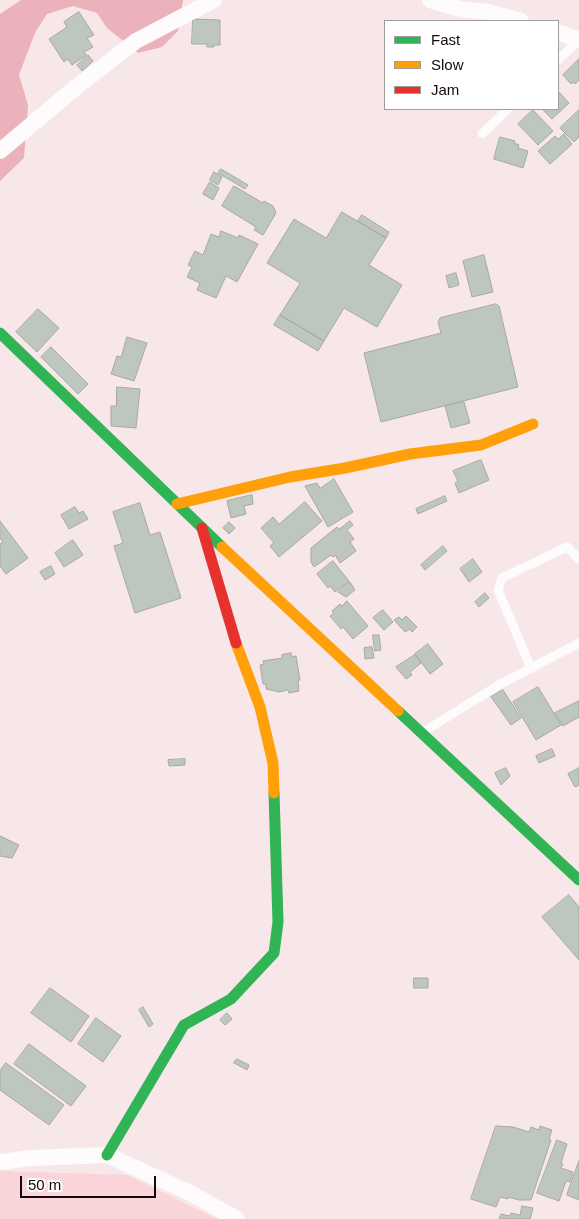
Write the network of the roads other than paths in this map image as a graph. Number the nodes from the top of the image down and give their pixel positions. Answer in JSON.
{"nodes":[{"id":1,"x":214,"y":0,"type":"edge"},
{"id":2,"x":430,"y":0,"type":"edge"},
{"id":3,"x":194,"y":5,"type":"edge"},
{"id":4,"x":517,"y":20,"type":"edge"},
{"id":5,"x":559,"y":32,"type":"edge"},
{"id":6,"x":579,"y":40,"type":"edge"},
{"id":7,"x":559,"y":59,"type":"edge"},
{"id":8,"x":507,"y":110,"type":"edge"},
{"id":9,"x":482,"y":134,"type":"dead end"},
{"id":10,"x":0,"y":151,"type":"edge"},
{"id":11,"x":0,"y":333,"type":"edge"},
{"id":12,"x":533,"y":424,"type":"dead end"},
{"id":13,"x":177,"y":504,"type":"junction"},
{"id":14,"x":202,"y":528,"type":"junction"},
{"id":15,"x":579,"y":559,"type":"edge"},
{"id":16,"x":579,"y":643,"type":"edge"},
{"id":17,"x":531,"y":668,"type":"junction"},
{"id":18,"x":422,"y":733,"type":"junction"},
{"id":19,"x":579,"y":880,"type":"edge"},
{"id":20,"x":108,"y":1155,"type":"junction"},
{"id":21,"x":0,"y":1162,"type":"edge"},
{"id":22,"x":236,"y":1219,"type":"edge"}],
"edges":[{"from":1,"to":3,"type":"street"},
{"from":2,"to":4,"type":"street"},
{"from":3,"to":10,"type":"street"},
{"from":5,"to":6,"type":"street"},
{"from":6,"to":7,"type":"lane"},
{"from":8,"to":9,"type":"lane"},
{"from":11,"to":13,"type":"street"},
{"from":12,"to":13,"type":"street"},
{"from":13,"to":14,"type":"street"},
{"from":14,"to":18,"type":"street"},
{"from":14,"to":20,"type":"street"},
{"from":15,"to":17,"type":"lane"},
{"from":16,"to":17,"type":"lane"},
{"from":17,"to":18,"type":"lane"},
{"from":18,"to":19,"type":"street"},
{"from":20,"to":21,"type":"street"},
{"from":20,"to":22,"type":"street"}]}
